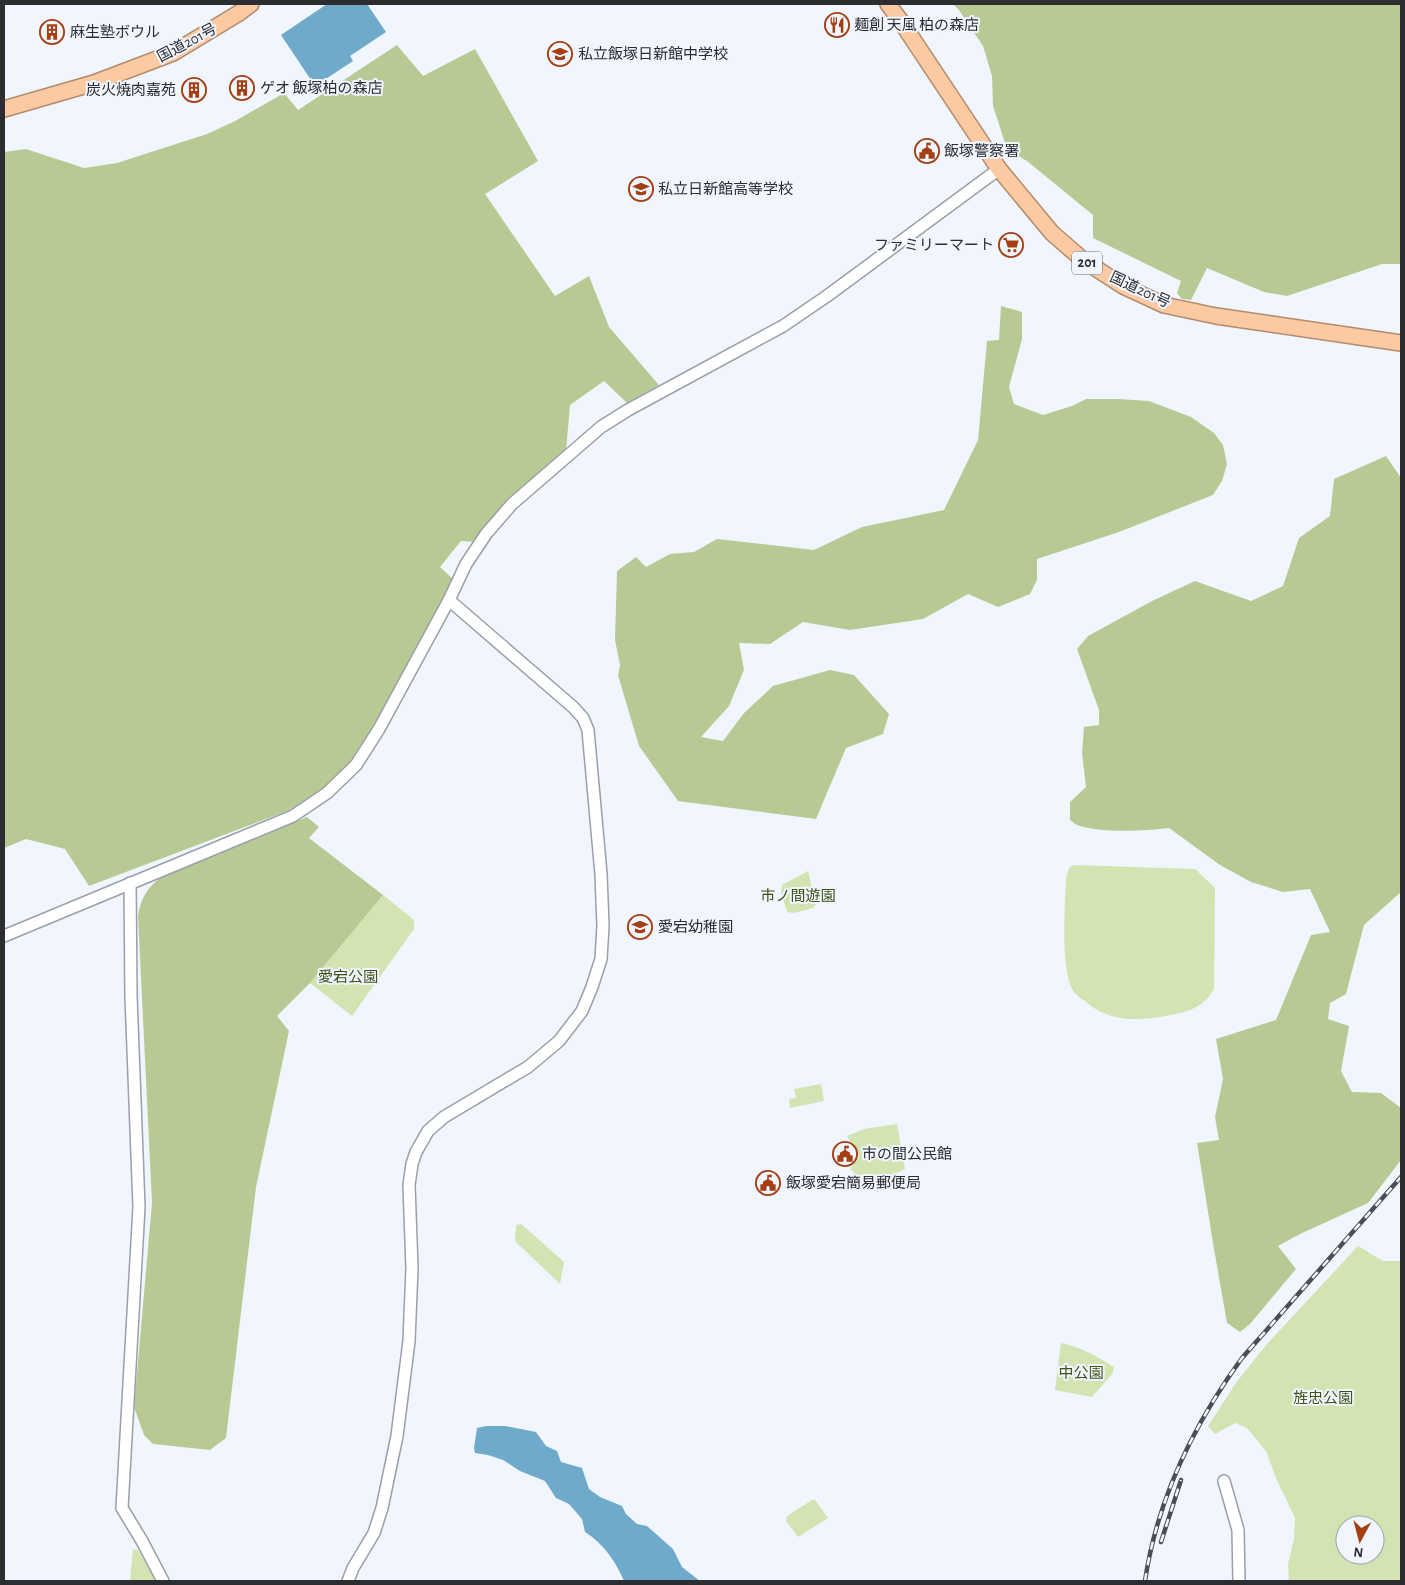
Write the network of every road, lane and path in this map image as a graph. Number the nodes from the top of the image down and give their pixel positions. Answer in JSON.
{"nodes":[{"id":1,"x":251,"y":4,"type":"edge"},
{"id":2,"x":888,"y":4,"type":"edge"},
{"id":3,"x":236,"y":9,"type":"edge"},
{"id":4,"x":4,"y":110,"type":"edge"},
{"id":5,"x":999,"y":169,"type":"junction"},
{"id":6,"x":1401,"y":343,"type":"edge"},
{"id":7,"x":449,"y":600,"type":"junction"},
{"id":8,"x":130,"y":883,"type":"junction"},
{"id":9,"x":4,"y":936,"type":"edge"},
{"id":10,"x":1224,"y":1481,"type":"dead end"},
{"id":11,"x":163,"y":1581,"type":"edge"},
{"id":12,"x":348,"y":1581,"type":"edge"},
{"id":13,"x":1239,"y":1581,"type":"edge"}],
"edges":[{"from":1,"to":3,"type":"highway","name":"国道201号"},
{"from":2,"to":5,"type":"highway","name":"国道201号","number":"201"},
{"from":3,"to":4,"type":"highway","name":"国道201号"},
{"from":5,"to":6,"type":"highway","name":"国道201号","number":"201"},
{"from":5,"to":7,"type":"street"},
{"from":7,"to":8,"type":"street"},
{"from":7,"to":12,"type":"street"},
{"from":8,"to":9,"type":"street"},
{"from":8,"to":11,"type":"street"},
{"from":10,"to":13,"type":"street"}]}
